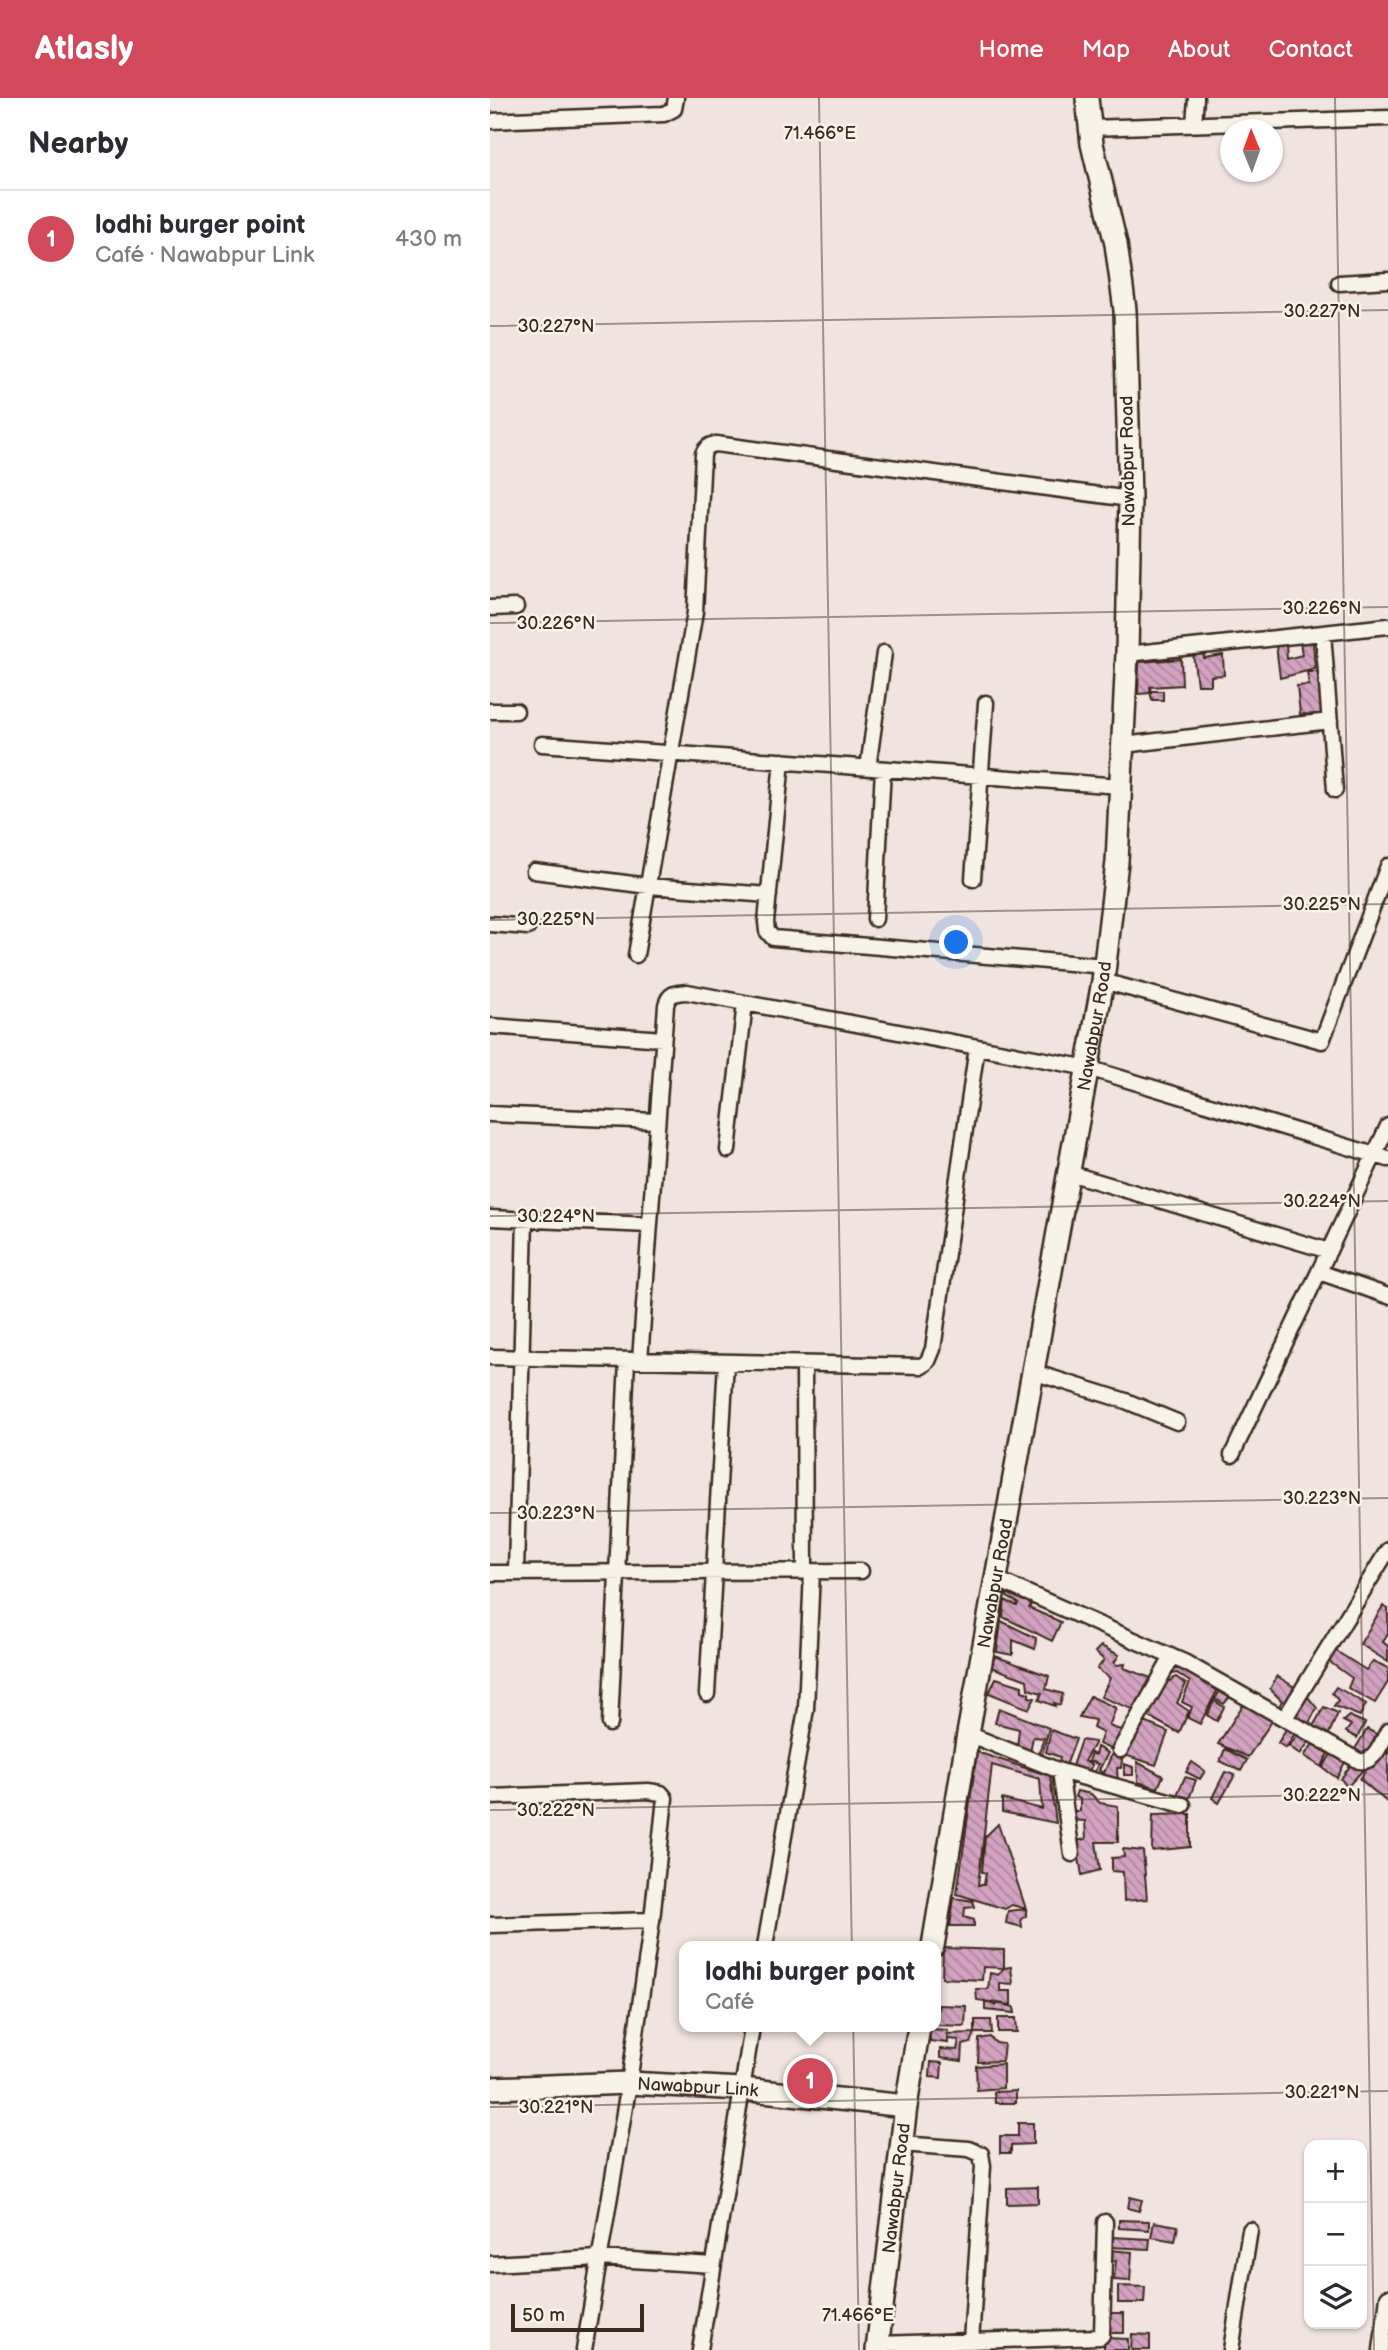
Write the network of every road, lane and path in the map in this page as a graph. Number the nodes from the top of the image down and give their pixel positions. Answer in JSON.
{"nodes":[{"id":1,"x":677,"y":98,"type":"edge"},
{"id":2,"x":1087,"y":98,"type":"edge"},
{"id":3,"x":1196,"y":98,"type":"edge"},
{"id":4,"x":1388,"y":118,"type":"edge"},
{"id":5,"x":490,"y":121,"type":"edge"},
{"id":6,"x":1194,"y":124,"type":"junction"},
{"id":7,"x":1090,"y":128,"type":"junction"},
{"id":8,"x":1388,"y":280,"type":"edge"},
{"id":9,"x":1339,"y":283,"type":"dead end"},
{"id":10,"x":1130,"y":499,"type":"junction"},
{"id":11,"x":516,"y":607,"type":"dead end"},
{"id":12,"x":490,"y":608,"type":"edge"},
{"id":13,"x":1388,"y":626,"type":"edge"},
{"id":14,"x":1324,"y":633,"type":"junction"},
{"id":15,"x":884,"y":653,"type":"dead end"},
{"id":16,"x":1127,"y":654,"type":"junction"},
{"id":17,"x":986,"y":703,"type":"dead end"},
{"id":18,"x":516,"y":710,"type":"dead end"},
{"id":19,"x":490,"y":711,"type":"edge"},
{"id":20,"x":1330,"y":721,"type":"junction"},
{"id":21,"x":542,"y":744,"type":"dead end"},
{"id":22,"x":1123,"y":745,"type":"junction"},
{"id":23,"x":672,"y":753,"type":"junction"},
{"id":24,"x":782,"y":761,"type":"junction"},
{"id":25,"x":868,"y":768,"type":"junction"},
{"id":26,"x":883,"y":769,"type":"junction"},
{"id":27,"x":981,"y":776,"type":"junction"},
{"id":28,"x":1121,"y":786,"type":"junction"},
{"id":29,"x":1335,"y":790,"type":"dead end"},
{"id":30,"x":1388,"y":866,"type":"edge"},
{"id":31,"x":534,"y":872,"type":"dead end"},
{"id":32,"x":972,"y":880,"type":"dead end"},
{"id":33,"x":648,"y":886,"type":"junction"},
{"id":34,"x":769,"y":895,"type":"junction"},
{"id":35,"x":875,"y":919,"type":"dead end"},
{"id":36,"x":490,"y":925,"type":"edge"},
{"id":37,"x":528,"y":927,"type":"dead end"},
{"id":38,"x":636,"y":954,"type":"dead end"},
{"id":39,"x":1104,"y":974,"type":"junction"},
{"id":40,"x":744,"y":1003,"type":"junction"},
{"id":41,"x":490,"y":1026,"type":"edge"},
{"id":42,"x":663,"y":1039,"type":"junction"},
{"id":43,"x":977,"y":1047,"type":"junction"},
{"id":44,"x":1088,"y":1068,"type":"junction"},
{"id":45,"x":490,"y":1114,"type":"edge"},
{"id":46,"x":657,"y":1121,"type":"junction"},
{"id":47,"x":1388,"y":1126,"type":"edge"},
{"id":48,"x":728,"y":1150,"type":"dead end"},
{"id":49,"x":1381,"y":1157,"type":"edge"},
{"id":50,"x":1069,"y":1173,"type":"junction"},
{"id":51,"x":490,"y":1218,"type":"edge"},
{"id":52,"x":525,"y":1219,"type":"junction"},
{"id":53,"x":650,"y":1225,"type":"junction"},
{"id":54,"x":1329,"y":1251,"type":"junction"},
{"id":55,"x":1319,"y":1272,"type":"junction"},
{"id":56,"x":1388,"y":1296,"type":"edge"},
{"id":57,"x":490,"y":1357,"type":"edge"},
{"id":58,"x":522,"y":1358,"type":"junction"},
{"id":59,"x":634,"y":1360,"type":"junction"},
{"id":60,"x":726,"y":1362,"type":"junction"},
{"id":61,"x":804,"y":1364,"type":"junction"},
{"id":62,"x":1033,"y":1372,"type":"junction"},
{"id":63,"x":1177,"y":1422,"type":"dead end"},
{"id":64,"x":1232,"y":1455,"type":"dead end"},
{"id":65,"x":1388,"y":1550,"type":"edge"},
{"id":66,"x":809,"y":1571,"type":"junction"},
{"id":67,"x":861,"y":1571,"type":"dead end"},
{"id":68,"x":714,"y":1572,"type":"junction"},
{"id":69,"x":490,"y":1573,"type":"edge"},
{"id":70,"x":516,"y":1573,"type":"junction"},
{"id":71,"x":617,"y":1573,"type":"junction"},
{"id":72,"x":996,"y":1579,"type":"junction"},
{"id":73,"x":1172,"y":1657,"type":"junction"},
{"id":74,"x":707,"y":1694,"type":"dead end"},
{"id":75,"x":1285,"y":1718,"type":"junction"},
{"id":76,"x":610,"y":1724,"type":"dead end"},
{"id":77,"x":1388,"y":1731,"type":"edge"},
{"id":78,"x":968,"y":1734,"type":"junction"},
{"id":79,"x":1120,"y":1750,"type":"dead end"},
{"id":80,"x":1060,"y":1771,"type":"junction"},
{"id":81,"x":490,"y":1797,"type":"edge"},
{"id":82,"x":1182,"y":1805,"type":"dead end"},
{"id":83,"x":1072,"y":1854,"type":"dead end"},
{"id":84,"x":652,"y":1920,"type":"junction"},
{"id":85,"x":490,"y":1925,"type":"edge"},
{"id":86,"x":766,"y":1941,"type":"edge"},
{"id":87,"x":934,"y":1941,"type":"edge"},
{"id":88,"x":751,"y":2032,"type":"edge"},
{"id":89,"x":918,"y":2032,"type":"edge"},
{"id":90,"x":629,"y":2083,"type":"junction"},
{"id":91,"x":490,"y":2088,"type":"edge"},
{"id":92,"x":742,"y":2089,"type":"junction"},
{"id":93,"x":906,"y":2106,"type":"junction"},
{"id":94,"x":901,"y":2144,"type":"junction"},
{"id":95,"x":1105,"y":2222,"type":"dead end"},
{"id":96,"x":1250,"y":2230,"type":"dead end"},
{"id":97,"x":599,"y":2258,"type":"junction"},
{"id":98,"x":490,"y":2264,"type":"edge"},
{"id":99,"x":713,"y":2265,"type":"junction"},
{"id":100,"x":1388,"y":2297,"type":"edge"},
{"id":101,"x":971,"y":2341,"type":"junction"},
{"id":102,"x":1063,"y":2344,"type":"edge"},
{"id":103,"x":877,"y":2347,"type":"edge"},
{"id":104,"x":584,"y":2350,"type":"edge"},
{"id":105,"x":699,"y":2350,"type":"edge"},
{"id":106,"x":1231,"y":2350,"type":"edge"},
{"id":107,"x":1381,"y":2350,"type":"edge"}],
"edges":[{"from":1,"to":5,"type":"street"},
{"from":2,"to":7,"type":"street","name":"Nawabpur Road"},
{"from":3,"to":6,"type":"street"},
{"from":4,"to":6,"type":"street"},
{"from":6,"to":7,"type":"street"},
{"from":7,"to":10,"type":"street","name":"Nawabpur Road"},
{"from":8,"to":9,"type":"street"},
{"from":10,"to":16,"type":"street","name":"Nawabpur Road"},
{"from":10,"to":23,"type":"street"},
{"from":11,"to":12,"type":"street"},
{"from":13,"to":14,"type":"street"},
{"from":14,"to":16,"type":"street"},
{"from":14,"to":20,"type":"street"},
{"from":15,"to":25,"type":"street"},
{"from":16,"to":22,"type":"street","name":"Nawabpur Road"},
{"from":17,"to":27,"type":"street"},
{"from":18,"to":19,"type":"street"},
{"from":20,"to":22,"type":"street"},
{"from":20,"to":29,"type":"street"},
{"from":21,"to":23,"type":"street"},
{"from":22,"to":28,"type":"street","name":"Nawabpur Road"},
{"from":23,"to":24,"type":"street"},
{"from":23,"to":33,"type":"street"},
{"from":24,"to":25,"type":"street"},
{"from":24,"to":34,"type":"street"},
{"from":25,"to":26,"type":"street"},
{"from":26,"to":27,"type":"street"},
{"from":26,"to":35,"type":"street"},
{"from":27,"to":28,"type":"street"},
{"from":27,"to":32,"type":"street"},
{"from":28,"to":39,"type":"street","name":"Nawabpur Road"},
{"from":30,"to":39,"type":"street"},
{"from":31,"to":33,"type":"street"},
{"from":33,"to":34,"type":"street"},
{"from":33,"to":38,"type":"street"},
{"from":34,"to":39,"type":"street"},
{"from":36,"to":37,"type":"street"},
{"from":39,"to":44,"type":"street","name":"Nawabpur Road"},
{"from":40,"to":42,"type":"street"},
{"from":40,"to":43,"type":"street"},
{"from":40,"to":48,"type":"street"},
{"from":41,"to":42,"type":"street"},
{"from":42,"to":46,"type":"street"},
{"from":43,"to":44,"type":"street"},
{"from":43,"to":61,"type":"street"},
{"from":44,"to":49,"type":"street"},
{"from":44,"to":50,"type":"street","name":"Nawabpur Road"},
{"from":45,"to":46,"type":"street"},
{"from":46,"to":53,"type":"street"},
{"from":47,"to":49,"type":"street"},
{"from":49,"to":54,"type":"street"},
{"from":50,"to":54,"type":"street"},
{"from":50,"to":62,"type":"street","name":"Nawabpur Road"},
{"from":51,"to":52,"type":"street"},
{"from":52,"to":53,"type":"street"},
{"from":52,"to":58,"type":"street"},
{"from":53,"to":59,"type":"street"},
{"from":54,"to":55,"type":"street"},
{"from":55,"to":56,"type":"street"},
{"from":55,"to":64,"type":"street"},
{"from":57,"to":58,"type":"street"},
{"from":58,"to":59,"type":"street"},
{"from":58,"to":70,"type":"street"},
{"from":59,"to":60,"type":"street"},
{"from":59,"to":71,"type":"street"},
{"from":60,"to":61,"type":"street"},
{"from":60,"to":68,"type":"street"},
{"from":61,"to":66,"type":"street"},
{"from":62,"to":63,"type":"street"},
{"from":62,"to":72,"type":"street","name":"Nawabpur Road"},
{"from":65,"to":75,"type":"street"},
{"from":66,"to":67,"type":"street"},
{"from":66,"to":68,"type":"street"},
{"from":66,"to":86,"type":"street"},
{"from":68,"to":71,"type":"street"},
{"from":68,"to":74,"type":"street"},
{"from":69,"to":70,"type":"street"},
{"from":70,"to":71,"type":"street"},
{"from":71,"to":76,"type":"street"},
{"from":72,"to":73,"type":"street"},
{"from":72,"to":78,"type":"street","name":"Nawabpur Road"},
{"from":73,"to":75,"type":"street"},
{"from":73,"to":79,"type":"street"},
{"from":75,"to":77,"type":"street"},
{"from":78,"to":80,"type":"street"},
{"from":78,"to":87,"type":"street","name":"Nawabpur Road"},
{"from":80,"to":82,"type":"street"},
{"from":80,"to":83,"type":"street"},
{"from":81,"to":84,"type":"street"},
{"from":84,"to":85,"type":"street"},
{"from":84,"to":90,"type":"street"},
{"from":88,"to":92,"type":"street"},
{"from":89,"to":93,"type":"street","name":"Nawabpur Road"},
{"from":90,"to":91,"type":"street","name":"Nawabpur Link"},
{"from":90,"to":92,"type":"street","name":"Nawabpur Link"},
{"from":90,"to":97,"type":"street"},
{"from":92,"to":93,"type":"street","name":"Nawabpur Link"},
{"from":92,"to":99,"type":"street"},
{"from":93,"to":94,"type":"street","name":"Nawabpur Road"},
{"from":94,"to":101,"type":"street"},
{"from":94,"to":103,"type":"street","name":"Nawabpur Road"},
{"from":95,"to":102,"type":"street"},
{"from":96,"to":106,"type":"street"},
{"from":97,"to":98,"type":"street"},
{"from":97,"to":99,"type":"street"},
{"from":97,"to":104,"type":"street"},
{"from":99,"to":105,"type":"street"},
{"from":100,"to":107,"type":"street"},
{"from":101,"to":102,"type":"street"},
{"from":101,"to":103,"type":"street"}]}
